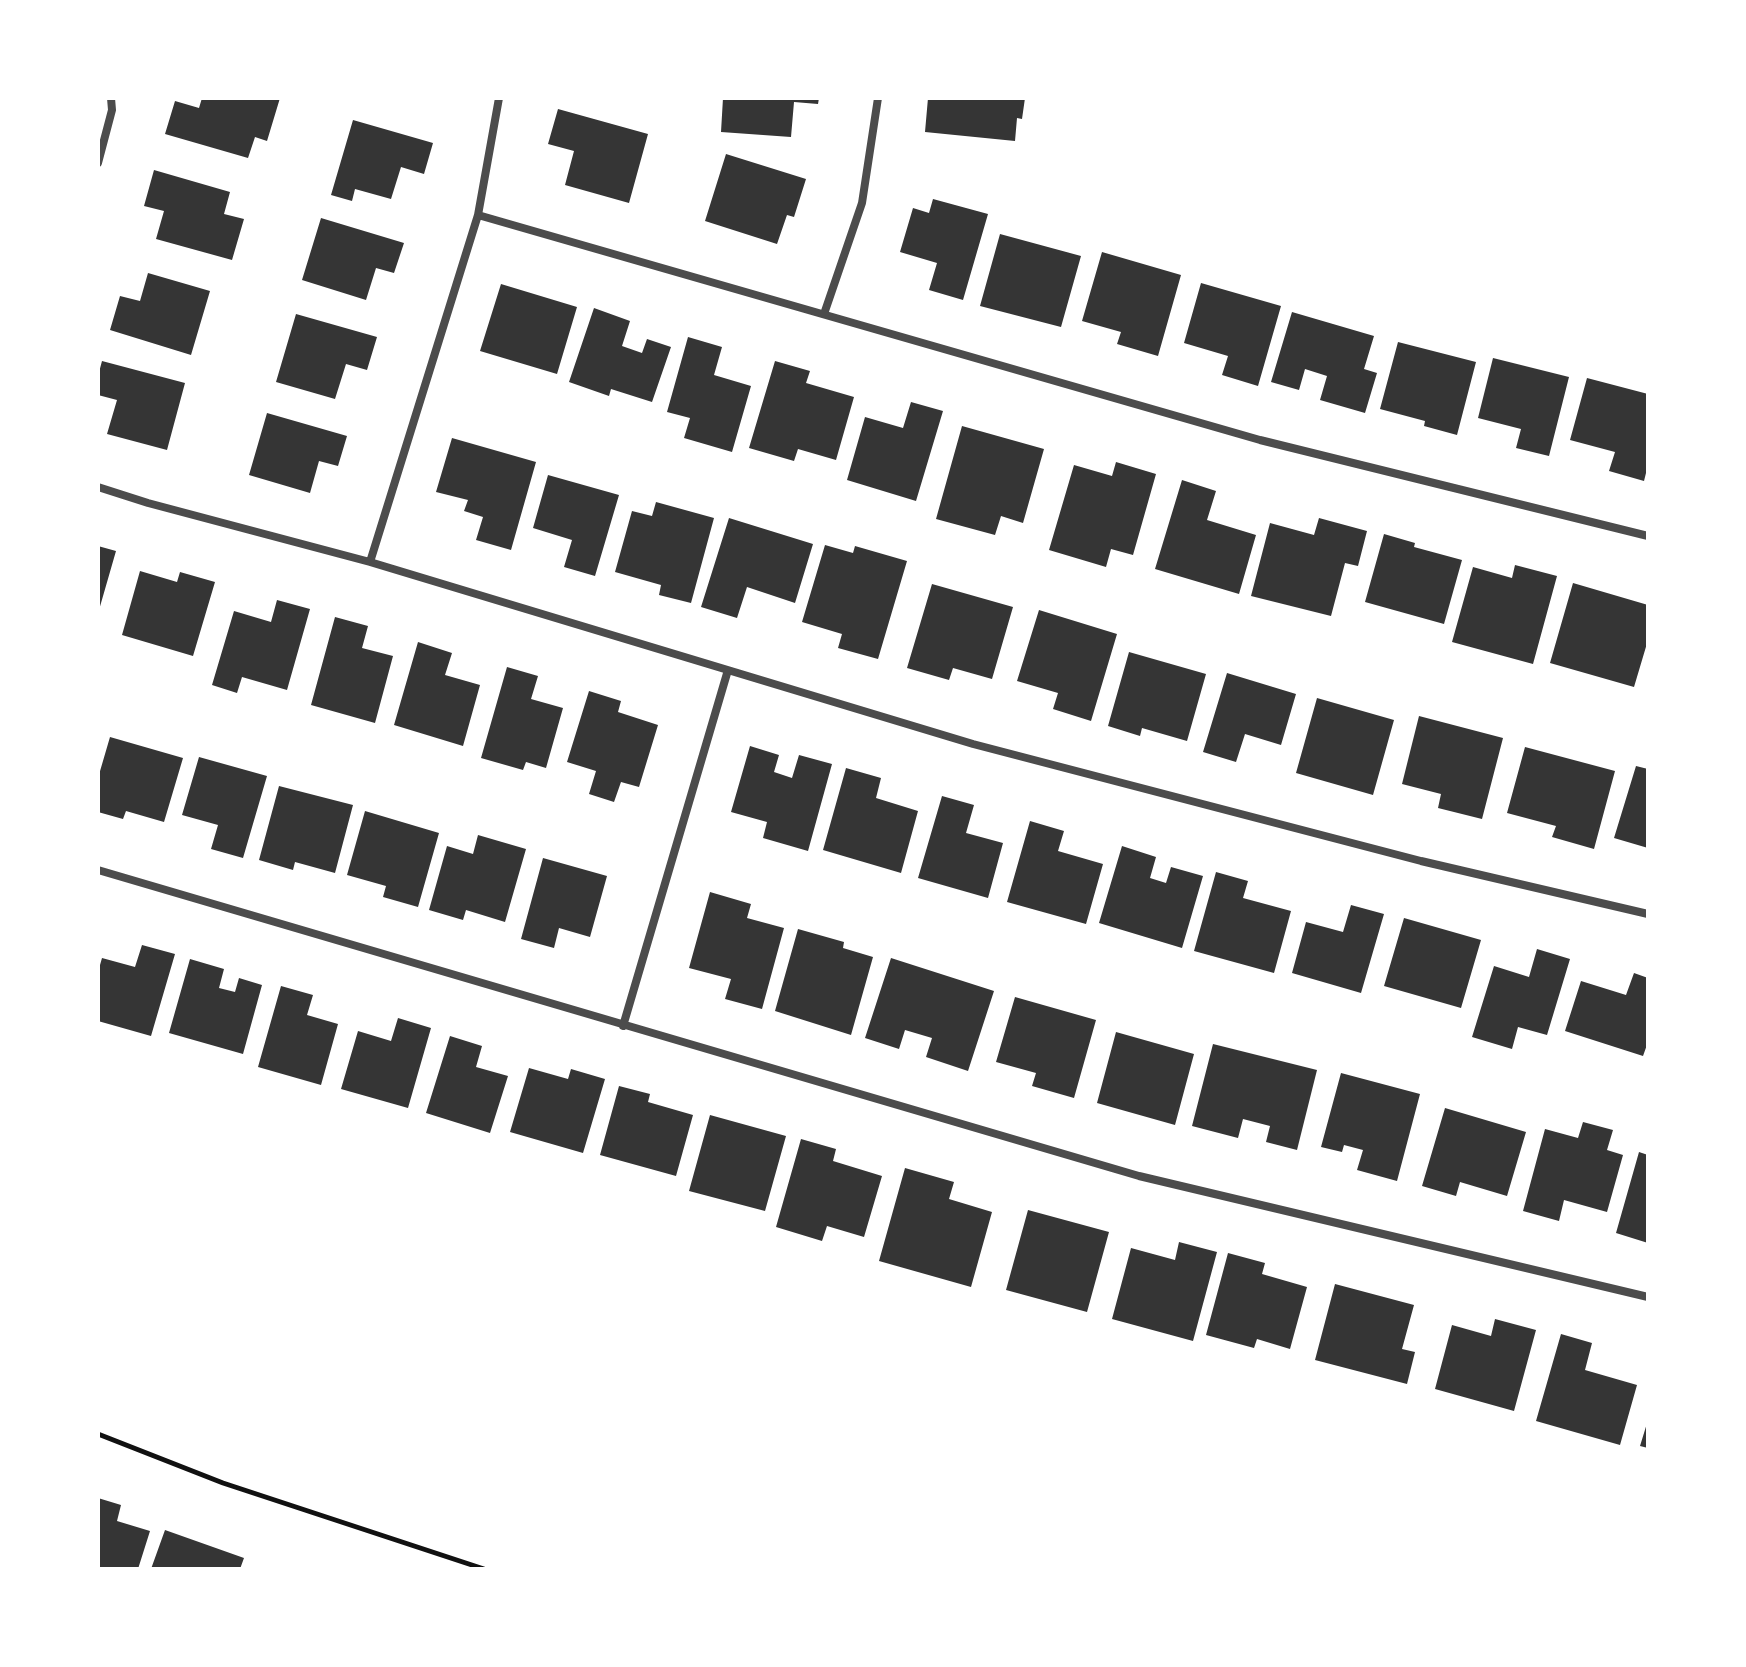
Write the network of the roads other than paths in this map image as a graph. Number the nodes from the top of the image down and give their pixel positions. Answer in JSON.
{"nodes":[{"id":1,"x":111,"y":98,"type":"edge"},
{"id":2,"x":499,"y":98,"type":"edge"},
{"id":3,"x":878,"y":98,"type":"edge"},
{"id":4,"x":98,"y":163,"type":"edge"},
{"id":5,"x":478,"y":215,"type":"junction"},
{"id":6,"x":824,"y":314,"type":"junction"},
{"id":7,"x":98,"y":487,"type":"edge"},
{"id":8,"x":1648,"y":536,"type":"edge"},
{"id":9,"x":370,"y":562,"type":"junction"},
{"id":10,"x":728,"y":670,"type":"junction"},
{"id":11,"x":98,"y":870,"type":"edge"},
{"id":12,"x":1648,"y":914,"type":"edge"},
{"id":13,"x":623,"y":1026,"type":"junction"},
{"id":14,"x":1648,"y":1297,"type":"edge"}],
"edges":[{"from":1,"to":4,"type":"street"},
{"from":2,"to":5,"type":"street"},
{"from":3,"to":6,"type":"street"},
{"from":5,"to":6,"type":"street"},
{"from":5,"to":9,"type":"street"},
{"from":6,"to":8,"type":"street"},
{"from":7,"to":9,"type":"street"},
{"from":9,"to":10,"type":"street"},
{"from":10,"to":12,"type":"street"},
{"from":10,"to":13,"type":"street"},
{"from":11,"to":13,"type":"street"},
{"from":13,"to":14,"type":"street"}]}
